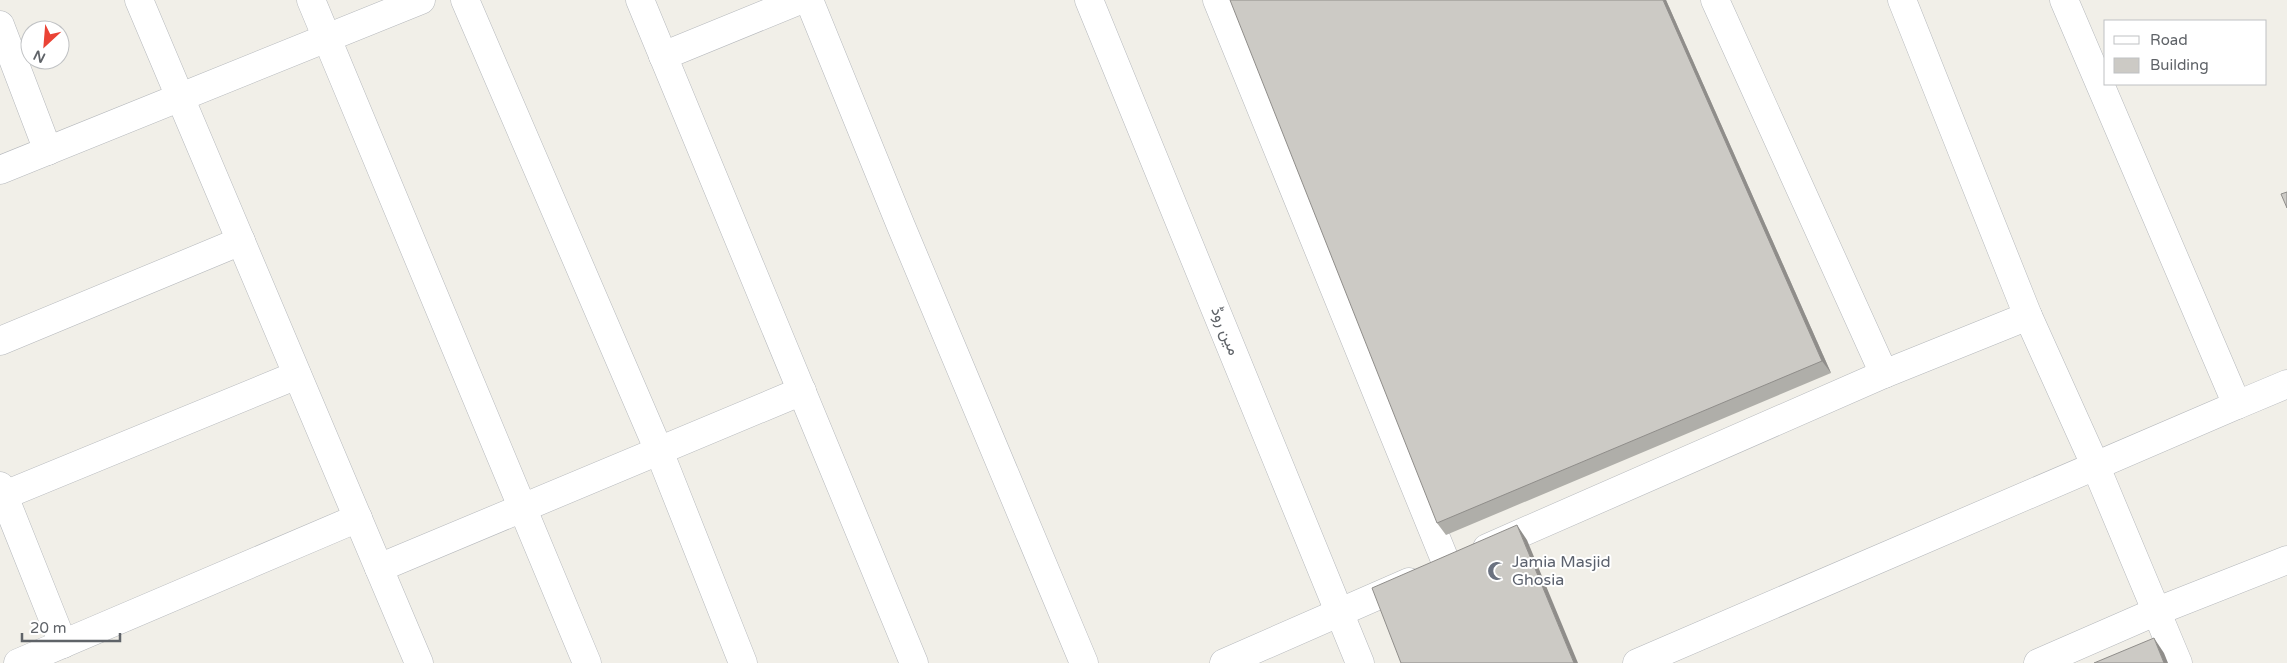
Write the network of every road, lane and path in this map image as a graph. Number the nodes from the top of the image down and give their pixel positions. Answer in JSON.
{"nodes":[{"id":1,"x":139,"y":0,"type":"edge"},
{"id":2,"x":311,"y":0,"type":"edge"},
{"id":3,"x":421,"y":0,"type":"edge"},
{"id":4,"x":465,"y":0,"type":"edge"},
{"id":5,"x":640,"y":0,"type":"edge"},
{"id":6,"x":800,"y":0,"type":"edge"},
{"id":7,"x":809,"y":0,"type":"edge"},
{"id":8,"x":1089,"y":0,"type":"edge"},
{"id":9,"x":1217,"y":0,"type":"edge"},
{"id":10,"x":1715,"y":0,"type":"edge"},
{"id":11,"x":1902,"y":0,"type":"edge"},
{"id":12,"x":2064,"y":0,"type":"edge"},
{"id":13,"x":0,"y":25,"type":"edge"},
{"id":14,"x":327,"y":38,"type":"junction"},
{"id":15,"x":663,"y":56,"type":"junction"},
{"id":16,"x":181,"y":98,"type":"junction"},
{"id":17,"x":48,"y":151,"type":"junction"},
{"id":18,"x":0,"y":170,"type":"edge"},
{"id":19,"x":241,"y":241,"type":"junction"},
{"id":20,"x":2028,"y":316,"type":"junction"},
{"id":21,"x":0,"y":341,"type":"edge"},
{"id":22,"x":1884,"y":374,"type":"junction"},
{"id":23,"x":297,"y":375,"type":"junction"},
{"id":24,"x":2287,"y":384,"type":"edge"},
{"id":25,"x":802,"y":391,"type":"junction"},
{"id":26,"x":2237,"y":405,"type":"junction"},
{"id":27,"x":659,"y":451,"type":"junction"},
{"id":28,"x":2096,"y":467,"type":"junction"},
{"id":29,"x":1,"y":493,"type":"edge"},
{"id":30,"x":523,"y":508,"type":"junction"},
{"id":31,"x":358,"y":518,"type":"junction"},
{"id":32,"x":2287,"y":560,"type":"edge"},
{"id":33,"x":1447,"y":566,"type":"junction"},
{"id":34,"x":379,"y":568,"type":"junction"},
{"id":35,"x":2155,"y":612,"type":"junction"},
{"id":36,"x":1340,"y":613,"type":"junction"},
{"id":37,"x":63,"y":644,"type":"junction"},
{"id":38,"x":18,"y":663,"type":"edge"},
{"id":39,"x":419,"y":663,"type":"edge"},
{"id":40,"x":587,"y":663,"type":"edge"},
{"id":41,"x":743,"y":663,"type":"edge"},
{"id":42,"x":914,"y":663,"type":"edge"},
{"id":43,"x":1084,"y":663,"type":"edge"},
{"id":44,"x":1224,"y":663,"type":"edge"},
{"id":45,"x":1360,"y":663,"type":"edge"},
{"id":46,"x":1636,"y":663,"type":"edge"},
{"id":47,"x":2038,"y":663,"type":"edge"},
{"id":48,"x":2178,"y":663,"type":"edge"}],
"edges":[{"from":1,"to":16,"type":"street"},
{"from":2,"to":14,"type":"street"},
{"from":3,"to":14,"type":"street"},
{"from":4,"to":27,"type":"street"},
{"from":5,"to":15,"type":"street"},
{"from":6,"to":15,"type":"street"},
{"from":7,"to":43,"type":"street"},
{"from":8,"to":36,"type":"street","name":"مین روڈ"},
{"from":9,"to":33,"type":"street"},
{"from":10,"to":22,"type":"street"},
{"from":11,"to":20,"type":"street"},
{"from":12,"to":26,"type":"street"},
{"from":13,"to":17,"type":"street"},
{"from":14,"to":16,"type":"street"},
{"from":14,"to":30,"type":"street"},
{"from":15,"to":25,"type":"street"},
{"from":16,"to":17,"type":"street"},
{"from":16,"to":19,"type":"street"},
{"from":17,"to":18,"type":"street"},
{"from":19,"to":21,"type":"street"},
{"from":19,"to":23,"type":"street"},
{"from":20,"to":22,"type":"street"},
{"from":20,"to":28,"type":"street"},
{"from":22,"to":33,"type":"street"},
{"from":23,"to":29,"type":"street"},
{"from":23,"to":31,"type":"street"},
{"from":24,"to":26,"type":"street"},
{"from":25,"to":27,"type":"street"},
{"from":25,"to":42,"type":"street"},
{"from":26,"to":28,"type":"street"},
{"from":27,"to":30,"type":"street"},
{"from":27,"to":41,"type":"street"},
{"from":28,"to":35,"type":"street"},
{"from":28,"to":46,"type":"street"},
{"from":29,"to":37,"type":"street"},
{"from":30,"to":34,"type":"street"},
{"from":30,"to":40,"type":"street"},
{"from":31,"to":34,"type":"street"},
{"from":31,"to":37,"type":"street"},
{"from":32,"to":35,"type":"street"},
{"from":33,"to":36,"type":"street"},
{"from":34,"to":39,"type":"street"},
{"from":35,"to":47,"type":"street"},
{"from":35,"to":48,"type":"street"},
{"from":36,"to":44,"type":"street"},
{"from":36,"to":45,"type":"street","name":"مین روڈ"},
{"from":37,"to":38,"type":"street"}]}
